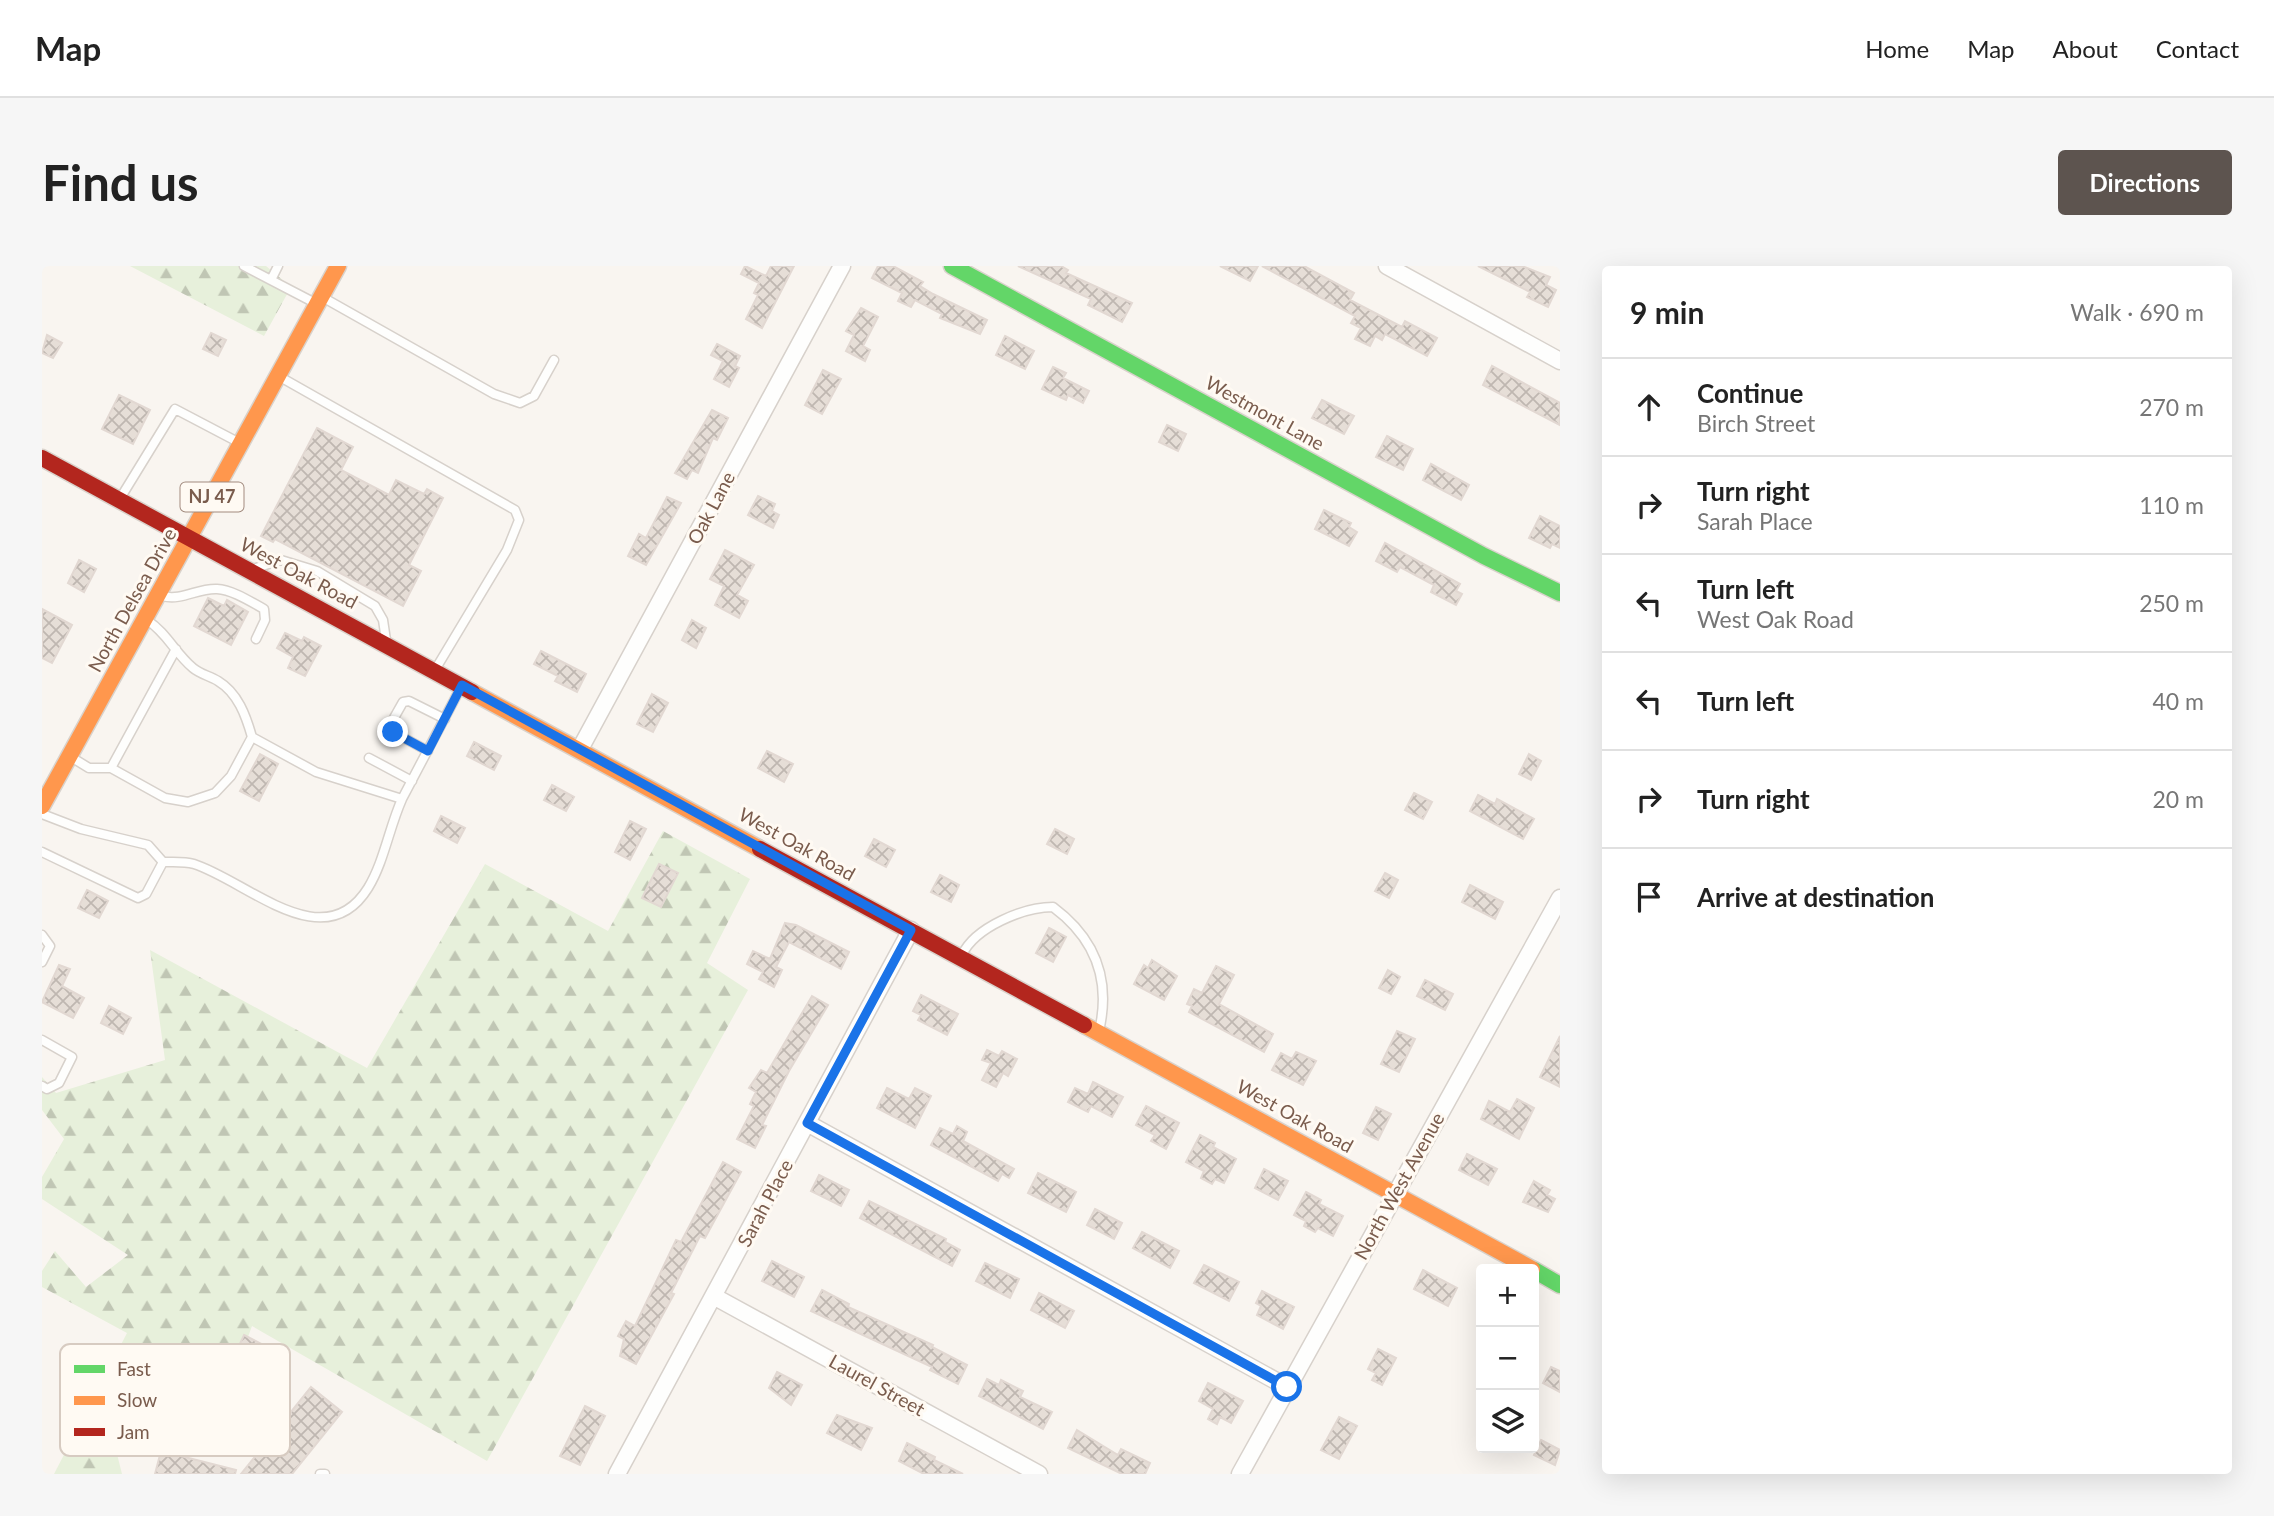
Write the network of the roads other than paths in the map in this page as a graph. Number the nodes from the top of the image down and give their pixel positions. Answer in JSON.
{"nodes":[{"id":1,"x":244,"y":266,"type":"edge"},
{"id":2,"x":278,"y":266,"type":"edge"},
{"id":3,"x":338,"y":266,"type":"edge"},
{"id":4,"x":842,"y":266,"type":"edge"},
{"id":5,"x":953,"y":266,"type":"edge"},
{"id":6,"x":1387,"y":266,"type":"edge"},
{"id":7,"x":271,"y":280,"type":"junction"},
{"id":8,"x":319,"y":301,"type":"junction"},
{"id":9,"x":554,"y":360,"type":"dead end"},
{"id":10,"x":1560,"y":361,"type":"edge"},
{"id":11,"x":279,"y":376,"type":"junction"},
{"id":12,"x":242,"y":444,"type":"junction"},
{"id":13,"x":42,"y":458,"type":"edge"},
{"id":14,"x":119,"y":500,"type":"junction"},
{"id":15,"x":190,"y":538,"type":"junction"},
{"id":16,"x":250,"y":570,"type":"junction"},
{"id":17,"x":1560,"y":593,"type":"edge"},
{"id":18,"x":159,"y":595,"type":"junction"},
{"id":19,"x":145,"y":618,"type":"junction"},
{"id":20,"x":256,"y":639,"type":"dead end"},
{"id":21,"x":387,"y":644,"type":"junction"},
{"id":22,"x":176,"y":649,"type":"junction"},
{"id":23,"x":435,"y":670,"type":"junction"},
{"id":24,"x":462,"y":685,"type":"junction"},
{"id":25,"x":445,"y":719,"type":"junction"},
{"id":26,"x":252,"y":737,"type":"junction"},
{"id":27,"x":580,"y":749,"type":"junction"},
{"id":28,"x":428,"y":751,"type":"junction"},
{"id":29,"x":69,"y":756,"type":"junction"},
{"id":30,"x":369,"y":758,"type":"dead end"},
{"id":31,"x":111,"y":768,"type":"junction"},
{"id":32,"x":412,"y":780,"type":"junction"},
{"id":33,"x":402,"y":799,"type":"junction"},
{"id":34,"x":42,"y":806,"type":"edge"},
{"id":35,"x":42,"y":814,"type":"edge"},
{"id":36,"x":42,"y":852,"type":"edge"},
{"id":37,"x":163,"y":862,"type":"junction"},
{"id":38,"x":1560,"y":898,"type":"edge"},
{"id":39,"x":911,"y":930,"type":"junction"},
{"id":40,"x":42,"y":935,"type":"edge"},
{"id":41,"x":960,"y":957,"type":"junction"},
{"id":42,"x":42,"y":962,"type":"edge"},
{"id":43,"x":1099,"y":1033,"type":"junction"},
{"id":44,"x":42,"y":1040,"type":"edge"},
{"id":45,"x":42,"y":1086,"type":"edge"},
{"id":46,"x":807,"y":1123,"type":"junction"},
{"id":47,"x":1394,"y":1194,"type":"junction"},
{"id":48,"x":1522,"y":1264,"type":"edge"},
{"id":49,"x":1539,"y":1273,"type":"edge"},
{"id":50,"x":1560,"y":1285,"type":"edge"},
{"id":51,"x":715,"y":1297,"type":"junction"},
{"id":52,"x":1287,"y":1387,"type":"junction"},
{"id":53,"x":617,"y":1474,"type":"edge"},
{"id":54,"x":1039,"y":1474,"type":"edge"},
{"id":55,"x":1240,"y":1474,"type":"edge"}],
"edges":[{"from":1,"to":7,"type":"lane"},
{"from":2,"to":7,"type":"lane"},
{"from":3,"to":8,"type":"street","name":"North Delsea Drive","number":"NJ 47"},
{"from":4,"to":27,"type":"street","name":"Oak Lane"},
{"from":5,"to":17,"type":"street","name":"Westmont Lane"},
{"from":6,"to":10,"type":"street"},
{"from":7,"to":8,"type":"lane"},
{"from":8,"to":9,"type":"lane"},
{"from":8,"to":11,"type":"street","name":"North Delsea Drive","number":"NJ 47"},
{"from":11,"to":12,"type":"street","name":"North Delsea Drive","number":"NJ 47"},
{"from":11,"to":23,"type":"lane"},
{"from":12,"to":14,"type":"lane"},
{"from":12,"to":15,"type":"street","name":"North Delsea Drive","number":"NJ 47"},
{"from":13,"to":14,"type":"street","name":"West Oak Road"},
{"from":14,"to":15,"type":"street","name":"West Oak Road"},
{"from":15,"to":16,"type":"street","name":"West Oak Road"},
{"from":15,"to":18,"type":"street","name":"North Delsea Drive","number":"NJ 47"},
{"from":16,"to":21,"type":"street","name":"West Oak Road"},
{"from":16,"to":21,"type":"lane"},
{"from":18,"to":19,"type":"street","name":"North Delsea Drive","number":"NJ 47"},
{"from":18,"to":20,"type":"lane"},
{"from":19,"to":22,"type":"lane"},
{"from":19,"to":29,"type":"street","name":"North Delsea Drive","number":"NJ 47"},
{"from":21,"to":23,"type":"street","name":"West Oak Road"},
{"from":22,"to":26,"type":"lane"},
{"from":22,"to":31,"type":"lane"},
{"from":23,"to":24,"type":"street","name":"West Oak Road"},
{"from":24,"to":25,"type":"lane"},
{"from":24,"to":27,"type":"street","name":"West Oak Road"},
{"from":25,"to":28,"type":"lane"},
{"from":25,"to":28,"type":"lane"},
{"from":26,"to":31,"type":"lane"},
{"from":26,"to":33,"type":"lane"},
{"from":27,"to":39,"type":"street","name":"West Oak Road"},
{"from":28,"to":32,"type":"lane"},
{"from":29,"to":31,"type":"lane"},
{"from":29,"to":34,"type":"street","name":"North Delsea Drive","number":"NJ 47"},
{"from":30,"to":32,"type":"lane"},
{"from":32,"to":33,"type":"lane"},
{"from":33,"to":37,"type":"lane"},
{"from":35,"to":37,"type":"lane"},
{"from":36,"to":37,"type":"lane"},
{"from":38,"to":47,"type":"street","name":"North West Avenue"},
{"from":39,"to":41,"type":"street","name":"West Oak Road"},
{"from":39,"to":46,"type":"street","name":"Sarah Place"},
{"from":40,"to":42,"type":"lane"},
{"from":41,"to":43,"type":"street","name":"West Oak Road"},
{"from":41,"to":43,"type":"lane"},
{"from":43,"to":47,"type":"street","name":"West Oak Road"},
{"from":44,"to":45,"type":"lane"},
{"from":46,"to":51,"type":"street","name":"Sarah Place"},
{"from":46,"to":52,"type":"street"},
{"from":47,"to":48,"type":"street","name":"West Oak Road"},
{"from":47,"to":52,"type":"street","name":"North West Avenue"},
{"from":49,"to":50,"type":"street","name":"West Oak Road"},
{"from":51,"to":53,"type":"street","name":"Sarah Place"},
{"from":51,"to":54,"type":"street","name":"Laurel Street"},
{"from":52,"to":55,"type":"street","name":"North West Avenue"}]}
